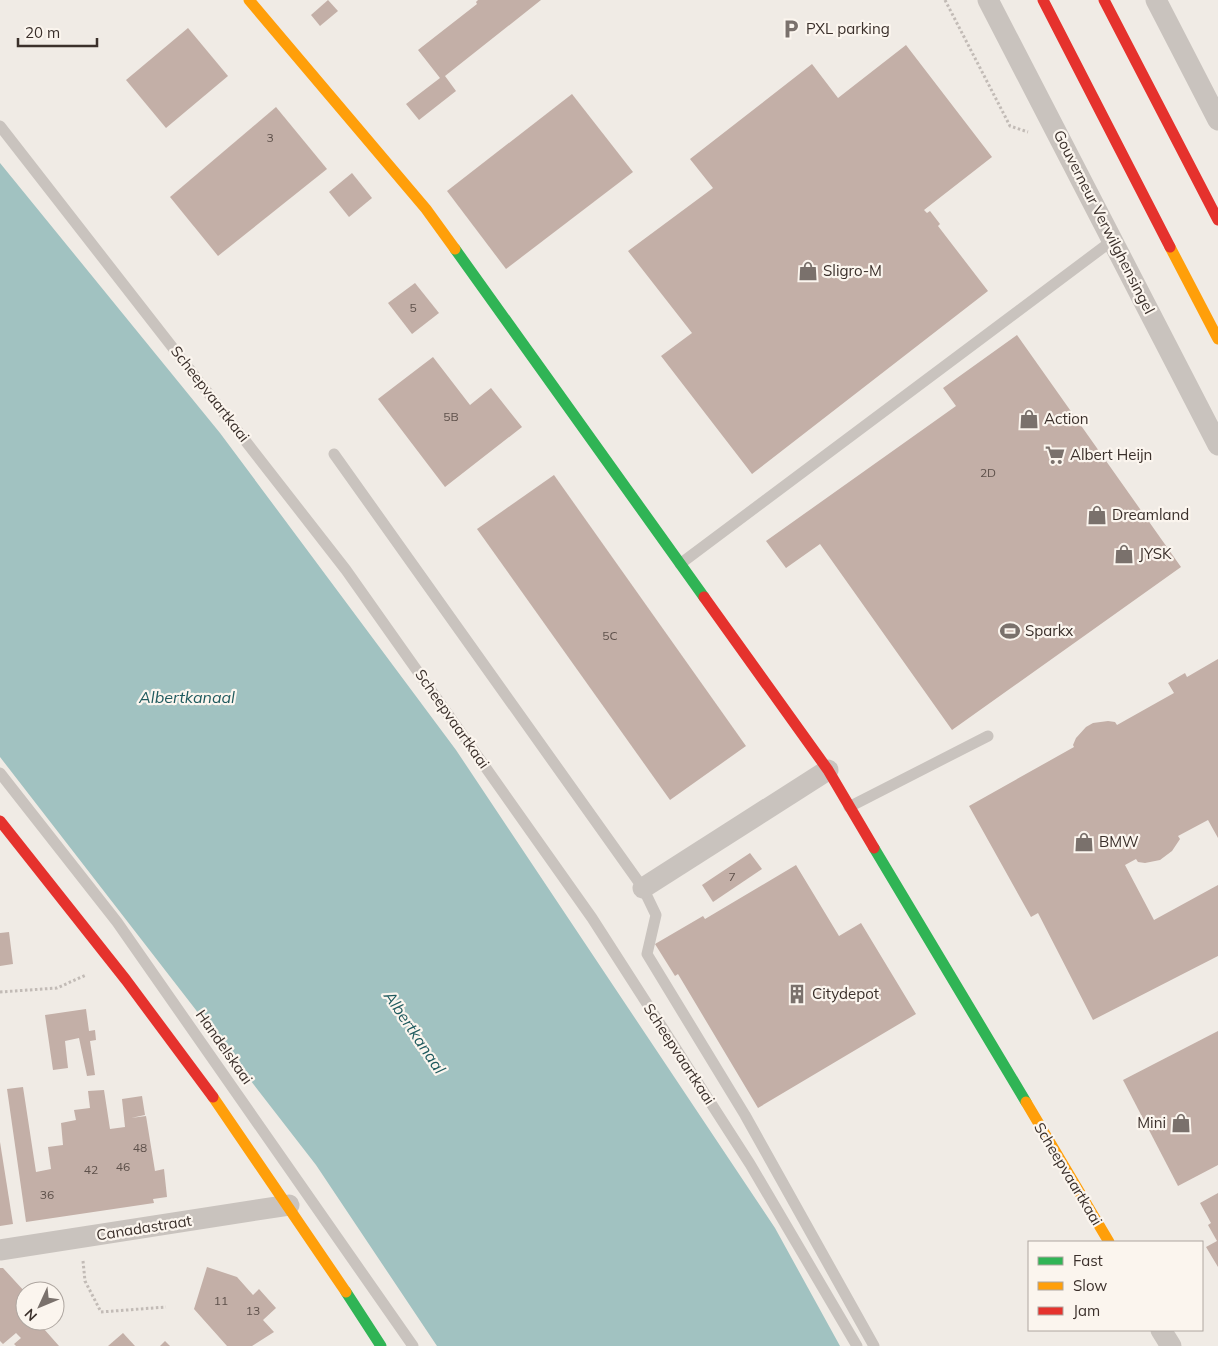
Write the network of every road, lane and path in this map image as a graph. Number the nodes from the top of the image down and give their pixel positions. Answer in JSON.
{"nodes":[{"id":1,"x":249,"y":0,"type":"edge"},
{"id":2,"x":945,"y":0,"type":"edge"},
{"id":3,"x":988,"y":0,"type":"edge"},
{"id":4,"x":1043,"y":0,"type":"edge"},
{"id":5,"x":1104,"y":0,"type":"edge"},
{"id":6,"x":1156,"y":0,"type":"edge"},
{"id":7,"x":1218,"y":120,"type":"edge"},
{"id":8,"x":0,"y":126,"type":"edge"},
{"id":9,"x":1064,"y":146,"type":"junction"},
{"id":10,"x":1218,"y":220,"type":"edge"},
{"id":11,"x":1113,"y":240,"type":"junction"},
{"id":12,"x":1218,"y":339,"type":"edge"},
{"id":13,"x":1218,"y":445,"type":"edge"},
{"id":14,"x":334,"y":454,"type":"dead end"},
{"id":15,"x":680,"y":564,"type":"junction"},
{"id":16,"x":988,"y":736,"type":"dead end"},
{"id":17,"x":828,"y":770,"type":"junction"},
{"id":18,"x":0,"y":773,"type":"edge"},
{"id":19,"x":849,"y":807,"type":"junction"},
{"id":20,"x":0,"y":821,"type":"edge"},
{"id":21,"x":643,"y":888,"type":"junction"},
{"id":22,"x":114,"y":963,"type":"junction"},
{"id":23,"x":0,"y":992,"type":"edge"},
{"id":24,"x":289,"y":1205,"type":"junction"},
{"id":25,"x":79,"y":1238,"type":"junction"},
{"id":26,"x":1108,"y":1241,"type":"edge"},
{"id":27,"x":0,"y":1250,"type":"edge"},
{"id":28,"x":166,"y":1308,"type":"dead end"},
{"id":29,"x":1162,"y":1331,"type":"edge"},
{"id":30,"x":381,"y":1346,"type":"edge"},
{"id":31,"x":413,"y":1346,"type":"edge"},
{"id":32,"x":857,"y":1346,"type":"edge"},
{"id":33,"x":874,"y":1346,"type":"edge"},
{"id":34,"x":1171,"y":1346,"type":"edge"}],
"edges":[{"from":1,"to":15,"type":"main road","name":"Scheepvaartkaai"},
{"from":2,"to":9,"type":"path"},
{"from":3,"to":9,"type":"street","name":"Gouverneur Verwilghensingel"},
{"from":4,"to":12,"type":"main road"},
{"from":5,"to":10,"type":"main road"},
{"from":6,"to":7,"type":"street"},
{"from":8,"to":32,"type":"lane","name":"Scheepvaartkaai"},
{"from":9,"to":11,"type":"street","name":"Gouverneur Verwilghensingel"},
{"from":11,"to":13,"type":"street","name":"Gouverneur Verwilghensingel"},
{"from":11,"to":15,"type":"lane"},
{"from":14,"to":21,"type":"lane"},
{"from":15,"to":17,"type":"main road","name":"Scheepvaartkaai"},
{"from":16,"to":19,"type":"lane"},
{"from":17,"to":19,"type":"main road","name":"Scheepvaartkaai"},
{"from":17,"to":21,"type":"street"},
{"from":18,"to":31,"type":"lane","name":"Handelskaai"},
{"from":19,"to":26,"type":"main road","name":"Scheepvaartkaai"},
{"from":20,"to":22,"type":"main road"},
{"from":21,"to":33,"type":"lane"},
{"from":22,"to":23,"type":"path"},
{"from":22,"to":24,"type":"main road"},
{"from":24,"to":25,"type":"street","name":"Canadastraat"},
{"from":24,"to":30,"type":"main road"},
{"from":25,"to":27,"type":"street","name":"Canadastraat"},
{"from":25,"to":28,"type":"path"},
{"from":29,"to":34,"type":"street"}]}
